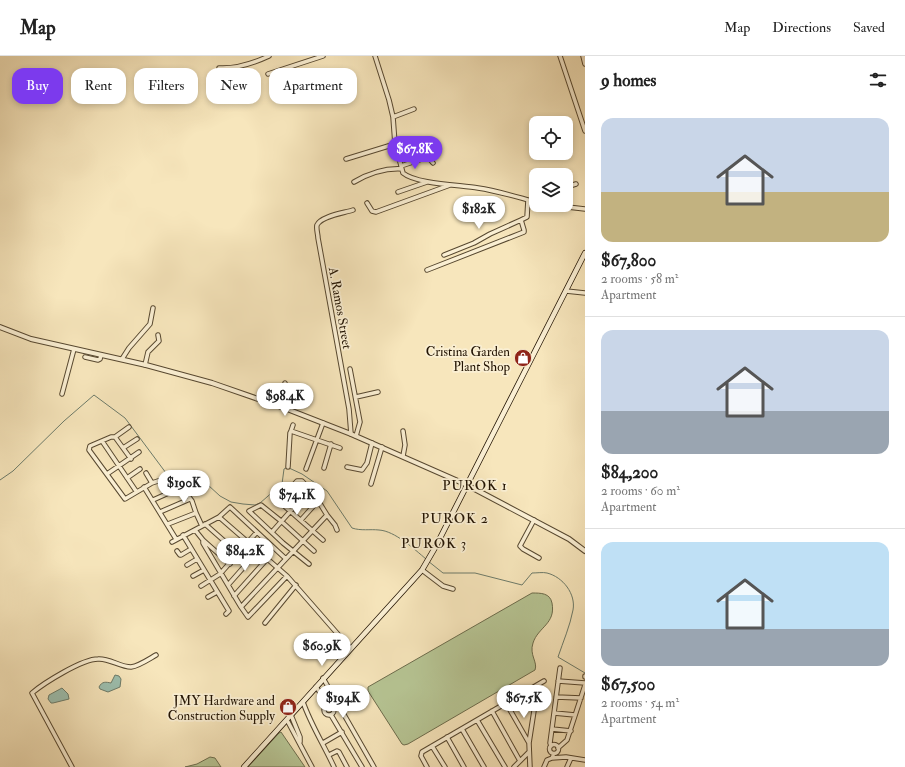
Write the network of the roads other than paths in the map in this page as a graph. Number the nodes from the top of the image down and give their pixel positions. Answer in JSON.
{"nodes":[{"id":1,"x":269,"y":56,"type":"edge"},
{"id":2,"x":324,"y":56,"type":"edge"},
{"id":3,"x":375,"y":56,"type":"edge"},
{"id":4,"x":560,"y":56,"type":"edge"},
{"id":5,"x":583,"y":56,"type":"edge"},
{"id":6,"x":585,"y":64,"type":"edge"},
{"id":7,"x":219,"y":68,"type":"dead end"},
{"id":8,"x":268,"y":74,"type":"dead end"},
{"id":9,"x":414,"y":109,"type":"dead end"},
{"id":10,"x":393,"y":117,"type":"junction"},
{"id":11,"x":585,"y":131,"type":"edge"},
{"id":12,"x":395,"y":144,"type":"junction"},
{"id":13,"x":346,"y":159,"type":"dead end"},
{"id":14,"x":433,"y":163,"type":"dead end"},
{"id":15,"x":401,"y":168,"type":"junction"},
{"id":16,"x":354,"y":182,"type":"dead end"},
{"id":17,"x":428,"y":182,"type":"junction"},
{"id":18,"x":576,"y":184,"type":"dead end"},
{"id":19,"x":452,"y":185,"type":"junction"},
{"id":20,"x":573,"y":185,"type":"edge"},
{"id":21,"x":398,"y":192,"type":"dead end"},
{"id":22,"x":528,"y":200,"type":"joint"},
{"id":23,"x":367,"y":203,"type":"dead end"},
{"id":24,"x":573,"y":208,"type":"edge"},
{"id":25,"x":585,"y":209,"type":"edge"},
{"id":26,"x":353,"y":210,"type":"dead end"},
{"id":27,"x":521,"y":220,"type":"junction"},
{"id":28,"x":444,"y":255,"type":"dead end"},
{"id":29,"x":585,"y":255,"type":"edge"},
{"id":30,"x":427,"y":270,"type":"dead end"},
{"id":31,"x":566,"y":291,"type":"junction"},
{"id":32,"x":585,"y":293,"type":"edge"},
{"id":33,"x":153,"y":308,"type":"dead end"},
{"id":34,"x":0,"y":327,"type":"edge"},
{"id":35,"x":158,"y":335,"type":"dead end"},
{"id":36,"x":74,"y":348,"type":"junction"},
{"id":37,"x":101,"y":354,"type":"junction"},
{"id":38,"x":85,"y":357,"type":"dead end"},
{"id":39,"x":122,"y":360,"type":"junction"},
{"id":40,"x":145,"y":365,"type":"junction"},
{"id":41,"x":350,"y":369,"type":"dead end"},
{"id":42,"x":284,"y":383,"type":"dead end"},
{"id":43,"x":378,"y":392,"type":"dead end"},
{"id":44,"x":62,"y":394,"type":"dead end"},
{"id":45,"x":356,"y":397,"type":"junction"},
{"id":46,"x":287,"y":409,"type":"junction"},
{"id":47,"x":323,"y":423,"type":"junction"},
{"id":48,"x":293,"y":425,"type":"dead end"},
{"id":49,"x":129,"y":427,"type":"dead end"},
{"id":50,"x":291,"y":431,"type":"junction"},
{"id":51,"x":403,"y":431,"type":"dead end"},
{"id":52,"x":351,"y":434,"type":"junction"},
{"id":53,"x":356,"y":436,"type":"junction"},
{"id":54,"x":115,"y":437,"type":"junction"},
{"id":55,"x":137,"y":439,"type":"dead end"},
{"id":56,"x":317,"y":440,"type":"junction"},
{"id":57,"x":102,"y":441,"type":"junction"},
{"id":58,"x":372,"y":443,"type":"junction"},
{"id":59,"x":331,"y":444,"type":"junction"},
{"id":60,"x":382,"y":447,"type":"junction"},
{"id":61,"x":123,"y":448,"type":"junction"},
{"id":62,"x":340,"y":448,"type":"dead end"},
{"id":63,"x":140,"y":452,"type":"dead end"},
{"id":64,"x":403,"y":456,"type":"junction"},
{"id":65,"x":131,"y":459,"type":"junction"},
{"id":66,"x":120,"y":466,"type":"junction"},
{"id":67,"x":288,"y":467,"type":"dead end"},
{"id":68,"x":348,"y":467,"type":"dead end"},
{"id":69,"x":324,"y":468,"type":"dead end"},
{"id":70,"x":306,"y":469,"type":"dead end"},
{"id":71,"x":140,"y":470,"type":"dead end"},
{"id":72,"x":146,"y":473,"type":"dead end"},
{"id":73,"x":107,"y":474,"type":"junction"},
{"id":74,"x":191,"y":476,"type":"dead end"},
{"id":75,"x":127,"y":478,"type":"junction"},
{"id":76,"x":152,"y":483,"type":"junction"},
{"id":77,"x":371,"y":484,"type":"dead end"},
{"id":78,"x":467,"y":485,"type":"junction"},
{"id":79,"x":144,"y":487,"type":"junction"},
{"id":80,"x":182,"y":487,"type":"junction"},
{"id":81,"x":310,"y":489,"type":"junction"},
{"id":82,"x":136,"y":491,"type":"junction"},
{"id":83,"x":273,"y":496,"type":"dead end"},
{"id":84,"x":190,"y":499,"type":"junction"},
{"id":85,"x":153,"y":500,"type":"junction"},
{"id":86,"x":318,"y":501,"type":"junction"},
{"id":87,"x":280,"y":502,"type":"junction"},
{"id":88,"x":290,"y":511,"type":"junction"},
{"id":89,"x":160,"y":512,"type":"junction"},
{"id":90,"x":196,"y":513,"type":"junction"},
{"id":91,"x":326,"y":514,"type":"junction"},
{"id":92,"x":219,"y":517,"type":"junction"},
{"id":93,"x":302,"y":520,"type":"junction"},
{"id":94,"x":534,"y":520,"type":"junction"},
{"id":95,"x":281,"y":521,"type":"junction"},
{"id":96,"x":168,"y":524,"type":"junction"},
{"id":97,"x":204,"y":525,"type":"junction"},
{"id":98,"x":312,"y":529,"type":"junction"},
{"id":99,"x":195,"y":530,"type":"junction"},
{"id":100,"x":337,"y":530,"type":"dead end"},
{"id":101,"x":257,"y":532,"type":"junction"},
{"id":102,"x":272,"y":532,"type":"junction"},
{"id":103,"x":183,"y":536,"type":"junction"},
{"id":104,"x":176,"y":539,"type":"junction"},
{"id":105,"x":203,"y":540,"type":"junction"},
{"id":106,"x":303,"y":540,"type":"junction"},
{"id":107,"x":324,"y":540,"type":"dead end"},
{"id":108,"x":172,"y":542,"type":"dead end"},
{"id":109,"x":248,"y":542,"type":"junction"},
{"id":110,"x":191,"y":548,"type":"junction"},
{"id":111,"x":177,"y":551,"type":"dead end"},
{"id":112,"x":258,"y":551,"type":"junction"},
{"id":113,"x":293,"y":551,"type":"junction"},
{"id":114,"x":314,"y":551,"type":"dead end"},
{"id":115,"x":585,"y":551,"type":"edge"},
{"id":116,"x":239,"y":554,"type":"junction"},
{"id":117,"x":267,"y":558,"type":"junction"},
{"id":118,"x":539,"y":558,"type":"dead end"},
{"id":119,"x":197,"y":559,"type":"junction"},
{"id":120,"x":286,"y":559,"type":"junction"},
{"id":121,"x":230,"y":564,"type":"junction"},
{"id":122,"x":309,"y":564,"type":"dead end"},
{"id":123,"x":187,"y":565,"type":"dead end"},
{"id":124,"x":277,"y":568,"type":"junction"},
{"id":125,"x":204,"y":570,"type":"junction"},
{"id":126,"x":422,"y":570,"type":"junction"},
{"id":127,"x":220,"y":574,"type":"junction"},
{"id":128,"x":193,"y":576,"type":"dead end"},
{"id":129,"x":287,"y":576,"type":"junction"},
{"id":130,"x":210,"y":581,"type":"junction"},
{"id":131,"x":228,"y":585,"type":"junction"},
{"id":132,"x":296,"y":585,"type":"junction"},
{"id":133,"x":202,"y":586,"type":"dead end"},
{"id":134,"x":453,"y":589,"type":"dead end"},
{"id":135,"x":217,"y":592,"type":"junction"},
{"id":136,"x":234,"y":596,"type":"junction"},
{"id":137,"x":208,"y":597,"type":"dead end"},
{"id":138,"x":223,"y":602,"type":"junction"},
{"id":139,"x":218,"y":605,"type":"dead end"},
{"id":140,"x":241,"y":607,"type":"junction"},
{"id":141,"x":226,"y":614,"type":"dead end"},
{"id":142,"x":265,"y":623,"type":"dead end"},
{"id":143,"x":350,"y":648,"type":"junction"},
{"id":144,"x":156,"y":655,"type":"dead end"},
{"id":145,"x":560,"y":668,"type":"dead end"},
{"id":146,"x":324,"y":678,"type":"junction"},
{"id":147,"x":558,"y":680,"type":"junction"},
{"id":148,"x":544,"y":681,"type":"dead end"},
{"id":149,"x":585,"y":684,"type":"edge"},
{"id":150,"x":538,"y":685,"type":"junction"},
{"id":151,"x":316,"y":687,"type":"junction"},
{"id":152,"x":556,"y":697,"type":"junction"},
{"id":153,"x":581,"y":698,"type":"junction"},
{"id":154,"x":302,"y":702,"type":"junction"},
{"id":155,"x":506,"y":703,"type":"junction"},
{"id":156,"x":327,"y":706,"type":"junction"},
{"id":157,"x":492,"y":712,"type":"junction"},
{"id":158,"x":554,"y":713,"type":"junction"},
{"id":159,"x":291,"y":714,"type":"junction"},
{"id":160,"x":331,"y":715,"type":"junction"},
{"id":161,"x":575,"y":715,"type":"junction"},
{"id":162,"x":287,"y":720,"type":"junction"},
{"id":163,"x":477,"y":720,"type":"junction"},
{"id":164,"x":295,"y":725,"type":"junction"},
{"id":165,"x":291,"y":727,"type":"junction"},
{"id":166,"x":462,"y":729,"type":"junction"},
{"id":167,"x":552,"y":729,"type":"junction"},
{"id":168,"x":571,"y":730,"type":"junction"},
{"id":169,"x":342,"y":732,"type":"junction"},
{"id":170,"x":447,"y":737,"type":"junction"},
{"id":171,"x":300,"y":742,"type":"junction"},
{"id":172,"x":323,"y":743,"type":"junction"},
{"id":173,"x":529,"y":743,"type":"junction"},
{"id":174,"x":432,"y":746,"type":"junction"},
{"id":175,"x":551,"y":746,"type":"junction"},
{"id":176,"x":558,"y":748,"type":"junction"},
{"id":177,"x":529,"y":752,"type":"junction"},
{"id":178,"x":329,"y":755,"type":"junction"},
{"id":179,"x":553,"y":756,"type":"junction"},
{"id":180,"x":571,"y":758,"type":"junction"},
{"id":181,"x":585,"y":760,"type":"edge"},
{"id":182,"x":520,"y":761,"type":"junction"},
{"id":183,"x":72,"y":767,"type":"edge"},
{"id":184,"x":244,"y":767,"type":"edge"},
{"id":185,"x":312,"y":767,"type":"edge"},
{"id":186,"x":334,"y":767,"type":"edge"},
{"id":187,"x":347,"y":767,"type":"edge"},
{"id":188,"x":362,"y":767,"type":"edge"},
{"id":189,"x":374,"y":767,"type":"edge"},
{"id":190,"x":427,"y":767,"type":"edge"},
{"id":191,"x":445,"y":767,"type":"edge"},
{"id":192,"x":464,"y":767,"type":"edge"},
{"id":193,"x":484,"y":767,"type":"edge"},
{"id":194,"x":505,"y":767,"type":"edge"},
{"id":195,"x":514,"y":767,"type":"edge"},
{"id":196,"x":530,"y":767,"type":"edge"},
{"id":197,"x":544,"y":767,"type":"edge"},
{"id":198,"x":567,"y":767,"type":"edge"}],
"edges":[{"from":1,"to":7,"type":"street"},
{"from":2,"to":8,"type":"street"},
{"from":3,"to":10,"type":"street"},
{"from":4,"to":11,"type":"street"},
{"from":5,"to":6,"type":"street"},
{"from":9,"to":10,"type":"street"},
{"from":10,"to":12,"type":"street"},
{"from":12,"to":13,"type":"street"},
{"from":12,"to":15,"type":"street"},
{"from":14,"to":15,"type":"street"},
{"from":15,"to":16,"type":"street"},
{"from":15,"to":17,"type":"street"},
{"from":17,"to":19,"type":"street"},
{"from":17,"to":21,"type":"street"},
{"from":18,"to":20,"type":"street"},
{"from":19,"to":22,"type":"street"},
{"from":19,"to":23,"type":"street"},
{"from":22,"to":27,"type":"street"},
{"from":24,"to":25,"type":"street"},
{"from":26,"to":52,"type":"street","name":"A. Ramos Street"},
{"from":27,"to":28,"type":"street"},
{"from":27,"to":30,"type":"street"},
{"from":29,"to":31,"type":"main road"},
{"from":31,"to":32,"type":"street"},
{"from":31,"to":78,"type":"main road"},
{"from":33,"to":39,"type":"street"},
{"from":34,"to":36,"type":"street"},
{"from":35,"to":40,"type":"street"},
{"from":36,"to":37,"type":"street"},
{"from":36,"to":44,"type":"street"},
{"from":37,"to":38,"type":"street"},
{"from":37,"to":39,"type":"street"},
{"from":39,"to":40,"type":"street"},
{"from":40,"to":46,"type":"street"},
{"from":41,"to":45,"type":"street"},
{"from":42,"to":46,"type":"street"},
{"from":43,"to":45,"type":"street"},
{"from":45,"to":53,"type":"street"},
{"from":46,"to":47,"type":"street"},
{"from":47,"to":52,"type":"street"},
{"from":47,"to":56,"type":"street"},
{"from":48,"to":50,"type":"street"},
{"from":49,"to":54,"type":"street"},
{"from":50,"to":56,"type":"street"},
{"from":50,"to":67,"type":"street"},
{"from":51,"to":64,"type":"street"},
{"from":52,"to":53,"type":"street"},
{"from":53,"to":58,"type":"street"},
{"from":54,"to":57,"type":"street"},
{"from":54,"to":61,"type":"street"},
{"from":55,"to":61,"type":"street"},
{"from":56,"to":59,"type":"street"},
{"from":56,"to":70,"type":"street"},
{"from":57,"to":66,"type":"street"},
{"from":57,"to":73,"type":"street"},
{"from":58,"to":60,"type":"street"},
{"from":58,"to":68,"type":"street"},
{"from":59,"to":62,"type":"street"},
{"from":59,"to":69,"type":"street"},
{"from":60,"to":64,"type":"street"},
{"from":60,"to":77,"type":"street"},
{"from":61,"to":65,"type":"street"},
{"from":63,"to":65,"type":"street"},
{"from":64,"to":78,"type":"street"},
{"from":65,"to":66,"type":"street"},
{"from":66,"to":73,"type":"street"},
{"from":66,"to":75,"type":"street"},
{"from":71,"to":75,"type":"street"},
{"from":72,"to":76,"type":"street"},
{"from":73,"to":82,"type":"street"},
{"from":74,"to":80,"type":"street"},
{"from":75,"to":82,"type":"street"},
{"from":76,"to":79,"type":"street"},
{"from":76,"to":80,"type":"street"},
{"from":78,"to":94,"type":"street"},
{"from":78,"to":126,"type":"main road"},
{"from":79,"to":82,"type":"street"},
{"from":79,"to":85,"type":"street"},
{"from":80,"to":84,"type":"street"},
{"from":80,"to":85,"type":"street"},
{"from":81,"to":86,"type":"street"},
{"from":81,"to":87,"type":"street"},
{"from":81,"to":88,"type":"street"},
{"from":83,"to":87,"type":"street"},
{"from":84,"to":89,"type":"street"},
{"from":84,"to":90,"type":"street"},
{"from":85,"to":89,"type":"street"},
{"from":86,"to":91,"type":"street"},
{"from":86,"to":93,"type":"street"},
{"from":87,"to":88,"type":"street"},
{"from":88,"to":93,"type":"street"},
{"from":88,"to":95,"type":"street"},
{"from":89,"to":96,"type":"street"},
{"from":90,"to":96,"type":"street"},
{"from":90,"to":97,"type":"street"},
{"from":91,"to":98,"type":"street"},
{"from":91,"to":100,"type":"street"},
{"from":92,"to":97,"type":"street"},
{"from":92,"to":101,"type":"street"},
{"from":92,"to":109,"type":"street"},
{"from":93,"to":98,"type":"street"},
{"from":94,"to":115,"type":"street"},
{"from":94,"to":118,"type":"street"},
{"from":95,"to":102,"type":"street"},
{"from":95,"to":102,"type":"street"},
{"from":95,"to":106,"type":"street"},
{"from":96,"to":104,"type":"street"},
{"from":97,"to":99,"type":"street"},
{"from":97,"to":116,"type":"street"},
{"from":98,"to":106,"type":"street"},
{"from":98,"to":107,"type":"street"},
{"from":99,"to":103,"type":"street"},
{"from":99,"to":105,"type":"street"},
{"from":101,"to":109,"type":"street"},
{"from":101,"to":120,"type":"street"},
{"from":102,"to":113,"type":"street"},
{"from":103,"to":104,"type":"street"},
{"from":103,"to":110,"type":"street"},
{"from":104,"to":108,"type":"street"},
{"from":105,"to":121,"type":"street"},
{"from":105,"to":127,"type":"street"},
{"from":106,"to":113,"type":"street"},
{"from":106,"to":114,"type":"street"},
{"from":109,"to":112,"type":"street"},
{"from":109,"to":116,"type":"street"},
{"from":110,"to":111,"type":"street"},
{"from":110,"to":119,"type":"street"},
{"from":112,"to":117,"type":"street"},
{"from":112,"to":131,"type":"street"},
{"from":113,"to":120,"type":"street"},
{"from":113,"to":122,"type":"street"},
{"from":116,"to":121,"type":"street"},
{"from":117,"to":124,"type":"street"},
{"from":117,"to":136,"type":"street"},
{"from":119,"to":123,"type":"street"},
{"from":119,"to":125,"type":"street"},
{"from":120,"to":124,"type":"street"},
{"from":121,"to":127,"type":"street"},
{"from":124,"to":129,"type":"street"},
{"from":124,"to":140,"type":"street"},
{"from":125,"to":128,"type":"street"},
{"from":125,"to":130,"type":"street"},
{"from":126,"to":134,"type":"street"},
{"from":126,"to":143,"type":"main road"},
{"from":127,"to":130,"type":"street"},
{"from":127,"to":131,"type":"street"},
{"from":129,"to":132,"type":"street"},
{"from":129,"to":140,"type":"street"},
{"from":130,"to":133,"type":"street"},
{"from":130,"to":135,"type":"street"},
{"from":131,"to":136,"type":"street"},
{"from":132,"to":142,"type":"street"},
{"from":132,"to":143,"type":"street"},
{"from":135,"to":137,"type":"street"},
{"from":135,"to":138,"type":"street"},
{"from":136,"to":140,"type":"street"},
{"from":138,"to":139,"type":"street"},
{"from":138,"to":141,"type":"street"},
{"from":143,"to":146,"type":"main road"},
{"from":144,"to":183,"type":"street"},
{"from":145,"to":147,"type":"street"},
{"from":146,"to":151,"type":"main road"},
{"from":146,"to":189,"type":"street"},
{"from":147,"to":149,"type":"street"},
{"from":147,"to":152,"type":"street"},
{"from":148,"to":150,"type":"street"},
{"from":149,"to":153,"type":"street"},
{"from":150,"to":155,"type":"street"},
{"from":150,"to":173,"type":"street"},
{"from":151,"to":154,"type":"main road"},
{"from":151,"to":156,"type":"street"},
{"from":152,"to":153,"type":"street"},
{"from":152,"to":158,"type":"street"},
{"from":153,"to":161,"type":"street"},
{"from":154,"to":159,"type":"main road"},
{"from":154,"to":172,"type":"street"},
{"from":155,"to":157,"type":"street"},
{"from":155,"to":173,"type":"street"},
{"from":156,"to":160,"type":"street"},
{"from":156,"to":160,"type":"street"},
{"from":157,"to":163,"type":"street"},
{"from":157,"to":182,"type":"street"},
{"from":158,"to":161,"type":"street"},
{"from":158,"to":167,"type":"street"},
{"from":159,"to":162,"type":"main road"},
{"from":159,"to":164,"type":"street"},
{"from":160,"to":169,"type":"street"},
{"from":161,"to":168,"type":"street"},
{"from":162,"to":165,"type":"street"},
{"from":162,"to":184,"type":"main road"},
{"from":163,"to":166,"type":"street"},
{"from":163,"to":194,"type":"street"},
{"from":164,"to":165,"type":"street"},
{"from":164,"to":171,"type":"street"},
{"from":165,"to":171,"type":"street"},
{"from":166,"to":170,"type":"street"},
{"from":166,"to":193,"type":"street"},
{"from":167,"to":168,"type":"street"},
{"from":167,"to":175,"type":"street"},
{"from":168,"to":176,"type":"street"},
{"from":169,"to":172,"type":"street"},
{"from":169,"to":188,"type":"street"},
{"from":170,"to":174,"type":"street"},
{"from":170,"to":192,"type":"street"},
{"from":171,"to":185,"type":"street"},
{"from":172,"to":178,"type":"street"},
{"from":173,"to":177,"type":"street"},
{"from":174,"to":190,"type":"street"},
{"from":174,"to":191,"type":"street"},
{"from":175,"to":176,"type":"street"},
{"from":175,"to":179,"type":"street"},
{"from":176,"to":179,"type":"street"},
{"from":177,"to":182,"type":"street"},
{"from":177,"to":196,"type":"street"},
{"from":178,"to":186,"type":"street"},
{"from":178,"to":187,"type":"street"},
{"from":179,"to":180,"type":"street"},
{"from":179,"to":197,"type":"street"},
{"from":180,"to":181,"type":"street"},
{"from":180,"to":198,"type":"street"},
{"from":182,"to":195,"type":"street"}]}
